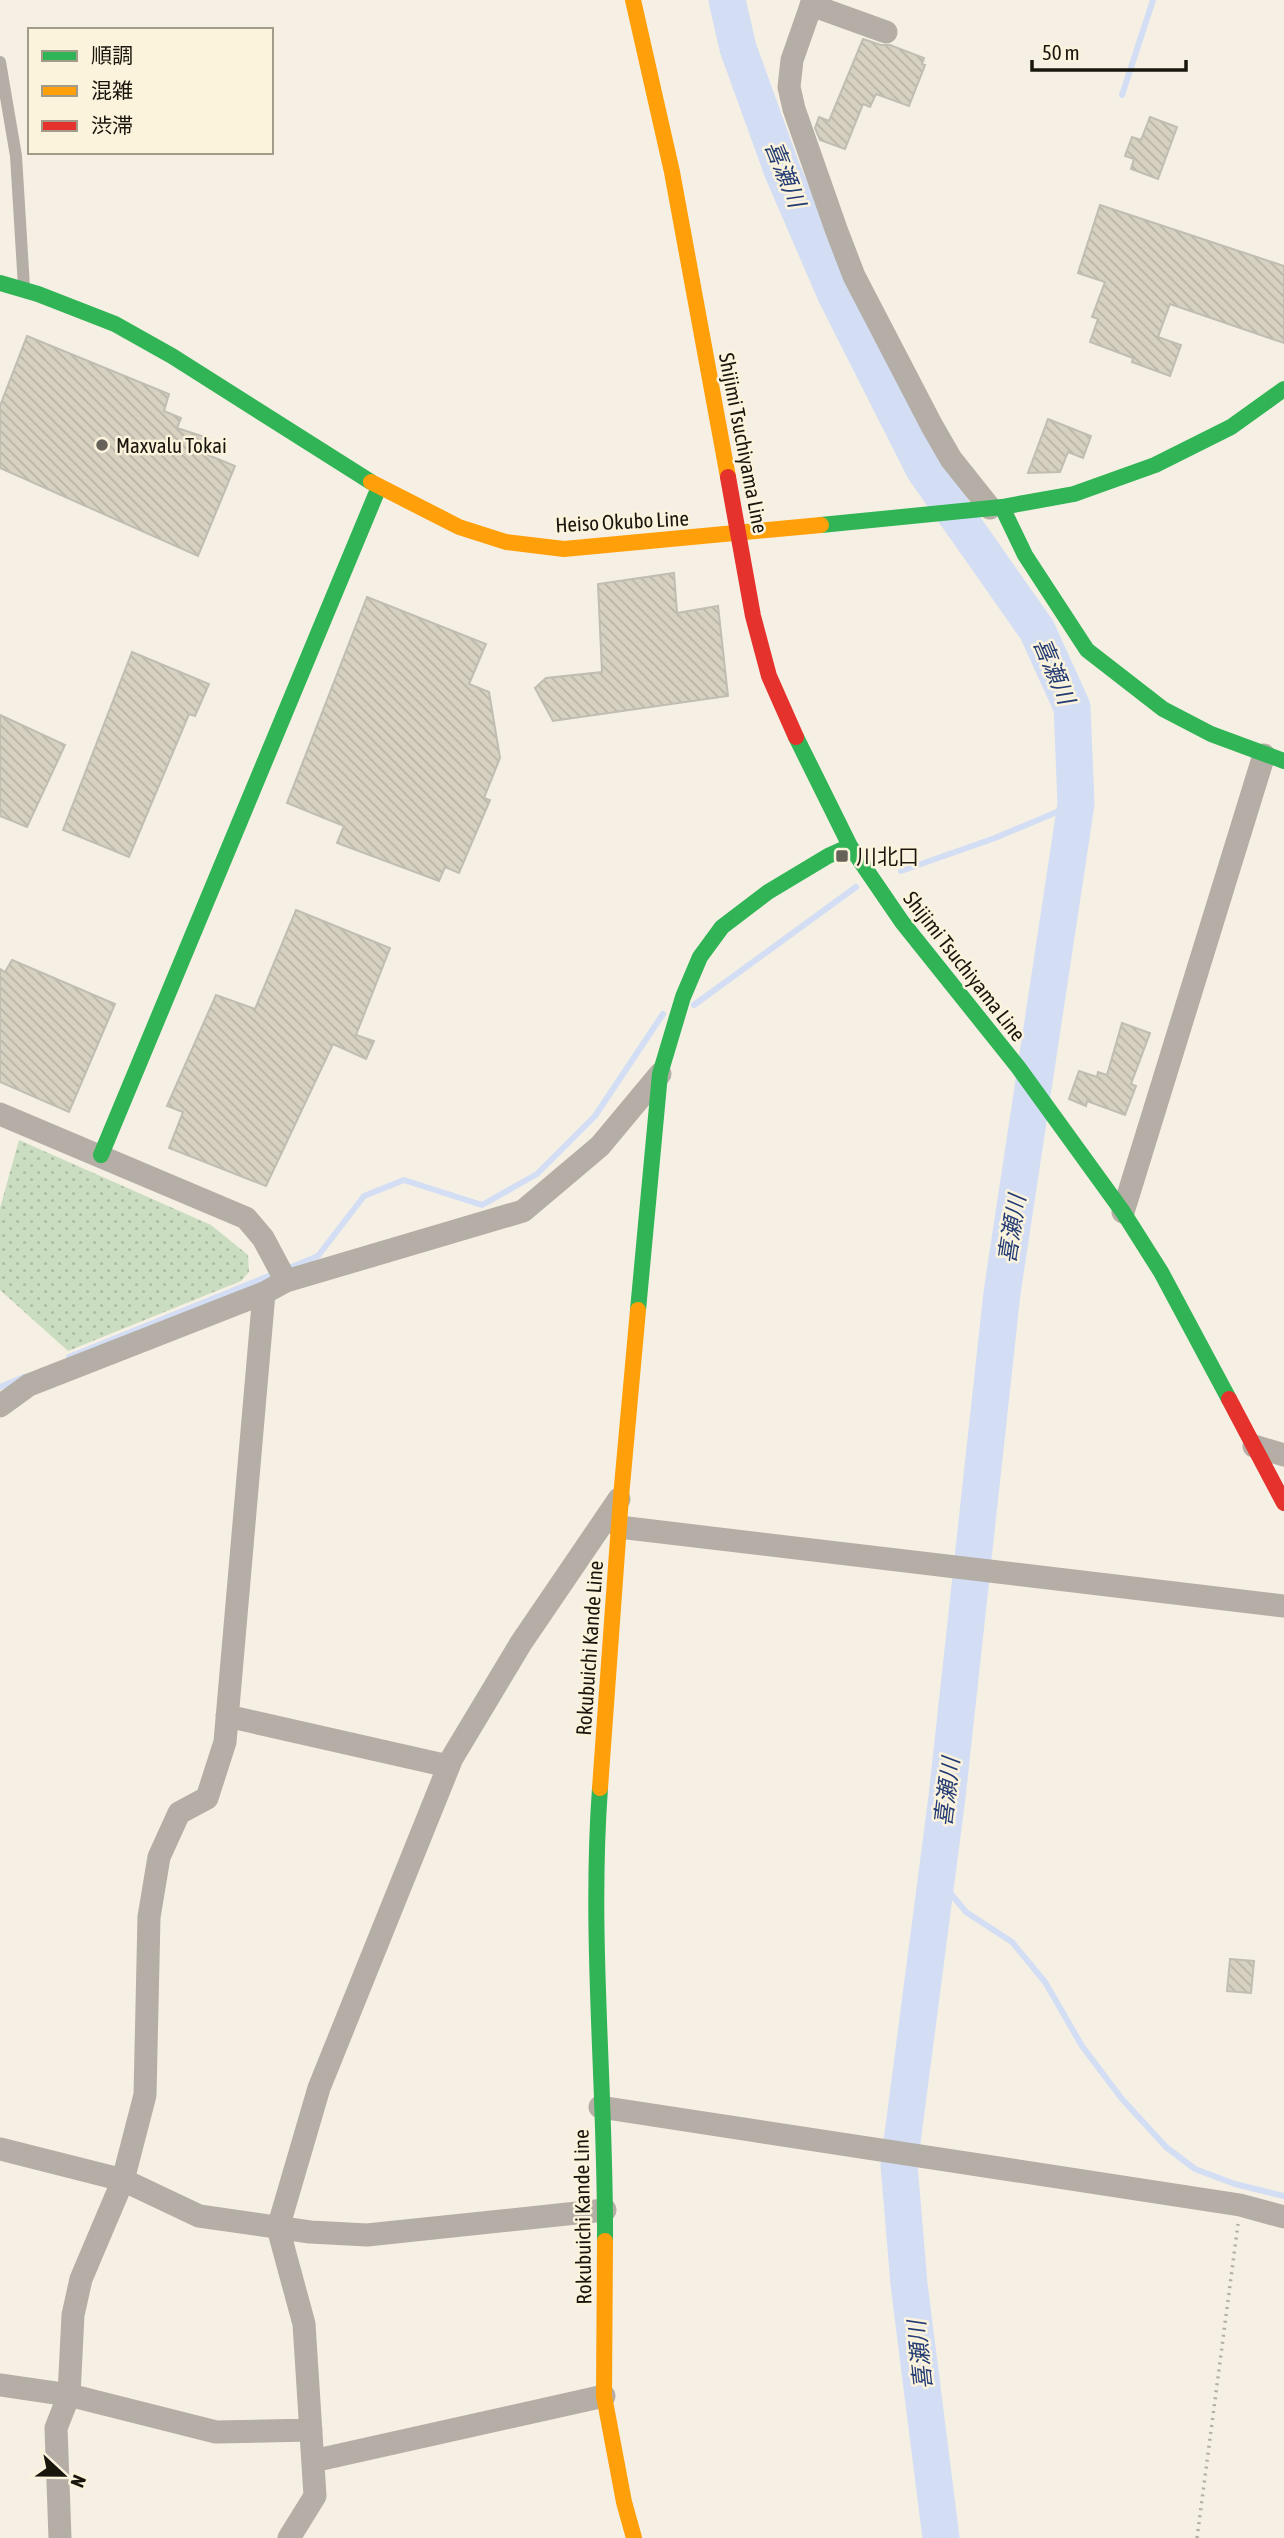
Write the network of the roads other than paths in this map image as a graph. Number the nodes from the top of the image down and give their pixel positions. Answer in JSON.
{"nodes":[{"id":1,"x":634,"y":0,"type":"edge"},
{"id":2,"x":812,"y":2,"type":"edge"},
{"id":3,"x":886,"y":32,"type":"dead end"},
{"id":4,"x":0,"y":62,"type":"edge"},
{"id":5,"x":0,"y":283,"type":"edge"},
{"id":6,"x":24,"y":290,"type":"junction"},
{"id":7,"x":1284,"y":389,"type":"edge"},
{"id":8,"x":379,"y":486,"type":"junction"},
{"id":9,"x":993,"y":508,"type":"junction"},
{"id":10,"x":740,"y":533,"type":"junction"},
{"id":11,"x":1274,"y":758,"type":"edge"},
{"id":12,"x":850,"y":846,"type":"junction"},
{"id":13,"x":660,"y":1074,"type":"junction"},
{"id":14,"x":0,"y":1114,"type":"edge"},
{"id":15,"x":101,"y":1155,"type":"junction"},
{"id":16,"x":1123,"y":1212,"type":"junction"},
{"id":17,"x":286,"y":1281,"type":"junction"},
{"id":18,"x":264,"y":1293,"type":"junction"},
{"id":19,"x":0,"y":1406,"type":"edge"},
{"id":20,"x":1254,"y":1446,"type":"junction"},
{"id":21,"x":1284,"y":1455,"type":"edge"},
{"id":22,"x":621,"y":1497,"type":"junction"},
{"id":23,"x":1284,"y":1503,"type":"edge"},
{"id":24,"x":619,"y":1527,"type":"junction"},
{"id":25,"x":1284,"y":1606,"type":"edge"},
{"id":26,"x":227,"y":1716,"type":"junction"},
{"id":27,"x":448,"y":1766,"type":"junction"},
{"id":28,"x":600,"y":2107,"type":"junction"},
{"id":29,"x":0,"y":2149,"type":"edge"},
{"id":30,"x":123,"y":2180,"type":"junction"},
{"id":31,"x":605,"y":2210,"type":"junction"},
{"id":32,"x":1284,"y":2217,"type":"edge"},
{"id":33,"x":278,"y":2228,"type":"junction"},
{"id":34,"x":0,"y":2385,"type":"edge"},
{"id":35,"x":69,"y":2396,"type":"junction"},
{"id":36,"x":604,"y":2396,"type":"junction"},
{"id":37,"x":311,"y":2430,"type":"junction"},
{"id":38,"x":313,"y":2461,"type":"junction"},
{"id":39,"x":60,"y":2538,"type":"edge"},
{"id":40,"x":289,"y":2538,"type":"edge"},
{"id":41,"x":634,"y":2538,"type":"edge"}],
"edges":[{"from":1,"to":10,"type":"main road","name":"Shijimi Tsuchiyama Line"},
{"from":2,"to":3,"type":"street"},
{"from":2,"to":9,"type":"street"},
{"from":4,"to":6,"type":"lane"},
{"from":5,"to":6,"type":"main road","name":"Heiso Okubo Line"},
{"from":6,"to":8,"type":"main road","name":"Heiso Okubo Line"},
{"from":7,"to":9,"type":"main road","name":"Heiso Okubo Line"},
{"from":8,"to":10,"type":"main road","name":"Heiso Okubo Line"},
{"from":8,"to":15,"type":"main road"},
{"from":9,"to":10,"type":"main road","name":"Heiso Okubo Line"},
{"from":9,"to":11,"type":"main road"},
{"from":10,"to":12,"type":"main road","name":"Shijimi Tsuchiyama Line"},
{"from":11,"to":16,"type":"street"},
{"from":12,"to":13,"type":"main road","name":"Rokubuichi Kande Line"},
{"from":12,"to":16,"type":"main road","name":"Shijimi Tsuchiyama Line"},
{"from":13,"to":17,"type":"street"},
{"from":13,"to":22,"type":"main road","name":"Rokubuichi Kande Line"},
{"from":14,"to":15,"type":"street"},
{"from":15,"to":17,"type":"street"},
{"from":16,"to":20,"type":"main road","name":"Shijimi Tsuchiyama Line"},
{"from":17,"to":18,"type":"street"},
{"from":18,"to":19,"type":"street"},
{"from":18,"to":26,"type":"street"},
{"from":20,"to":21,"type":"street"},
{"from":20,"to":23,"type":"main road","name":"Shijimi Tsuchiyama Line"},
{"from":22,"to":24,"type":"main road","name":"Rokubuichi Kande Line"},
{"from":22,"to":27,"type":"street"},
{"from":24,"to":25,"type":"street"},
{"from":24,"to":28,"type":"main road","name":"Rokubuichi Kande Line"},
{"from":26,"to":27,"type":"street"},
{"from":26,"to":30,"type":"street"},
{"from":27,"to":33,"type":"street"},
{"from":28,"to":31,"type":"main road","name":"Rokubuichi Kande Line"},
{"from":28,"to":32,"type":"street"},
{"from":29,"to":30,"type":"street"},
{"from":30,"to":33,"type":"street"},
{"from":30,"to":35,"type":"street"},
{"from":31,"to":33,"type":"street"},
{"from":31,"to":36,"type":"main road","name":"Rokubuichi Kande Line"},
{"from":33,"to":37,"type":"street"},
{"from":34,"to":35,"type":"street"},
{"from":35,"to":37,"type":"street"},
{"from":35,"to":39,"type":"street"},
{"from":36,"to":38,"type":"street"},
{"from":36,"to":41,"type":"main road","name":"Rokubuichi Kande Line"},
{"from":37,"to":38,"type":"street"},
{"from":38,"to":40,"type":"street"}]}
